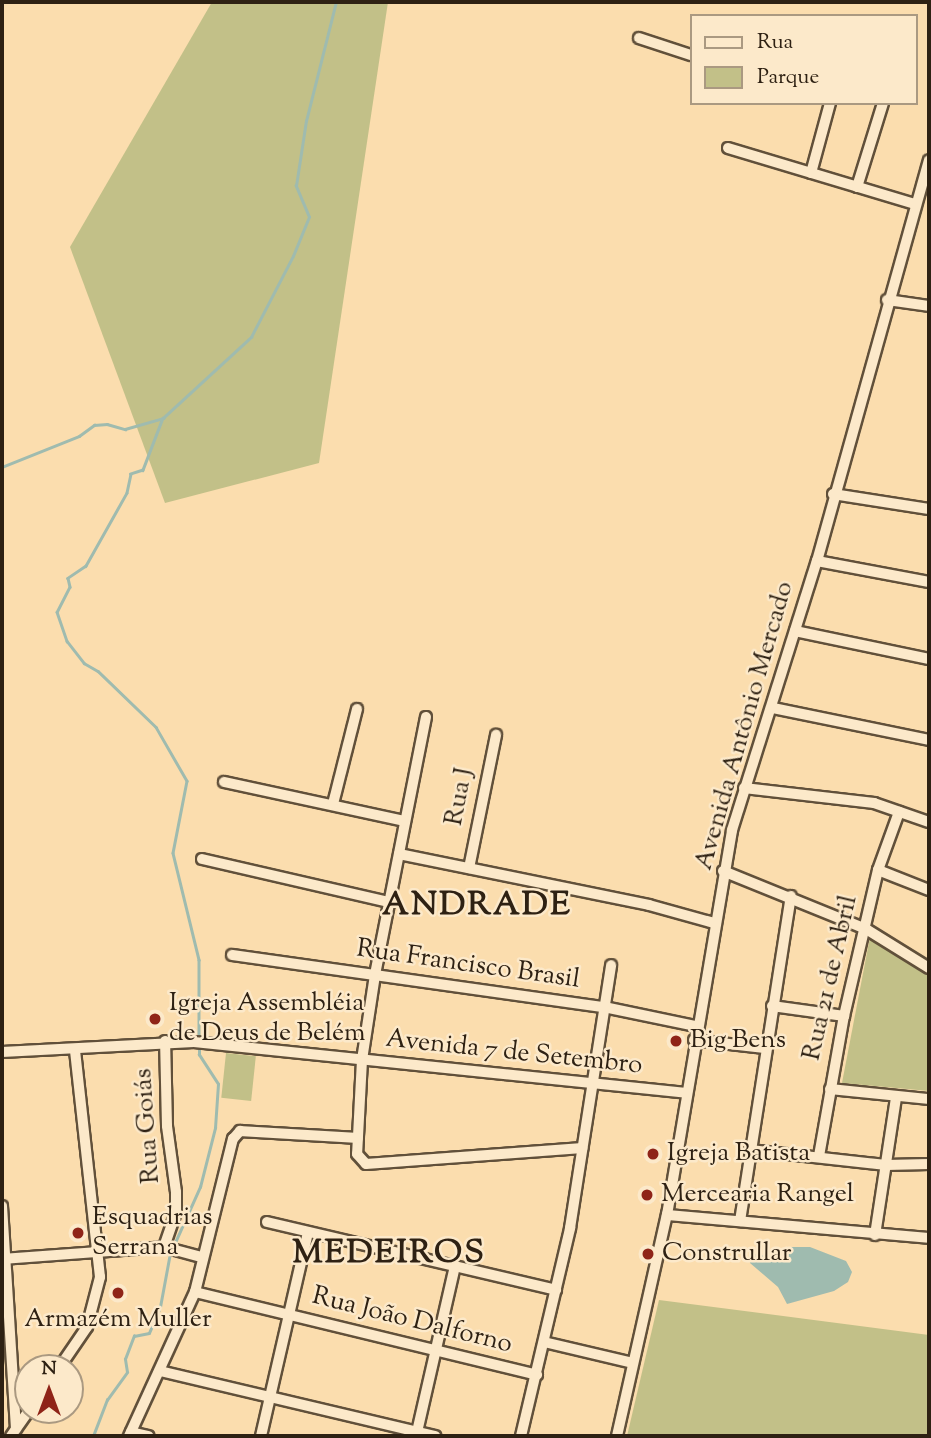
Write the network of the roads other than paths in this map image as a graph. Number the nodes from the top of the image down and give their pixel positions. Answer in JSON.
{"nodes":[{"id":1,"x":639,"y":38,"type":"dead end"},
{"id":2,"x":690,"y":55,"type":"edge"},
{"id":3,"x":830,"y":105,"type":"edge"},
{"id":4,"x":882,"y":105,"type":"edge"},
{"id":5,"x":728,"y":148,"type":"dead end"},
{"id":6,"x":929,"y":160,"type":"edge"},
{"id":7,"x":811,"y":173,"type":"junction"},
{"id":8,"x":857,"y":187,"type":"junction"},
{"id":9,"x":915,"y":204,"type":"junction"},
{"id":10,"x":887,"y":300,"type":"junction"},
{"id":11,"x":929,"y":306,"type":"edge"},
{"id":12,"x":833,"y":494,"type":"junction"},
{"id":13,"x":929,"y":509,"type":"edge"},
{"id":14,"x":817,"y":561,"type":"junction"},
{"id":15,"x":929,"y":582,"type":"edge"},
{"id":16,"x":795,"y":631,"type":"junction"},
{"id":17,"x":929,"y":659,"type":"edge"},
{"id":18,"x":773,"y":708,"type":"junction"},
{"id":19,"x":357,"y":709,"type":"dead end"},
{"id":20,"x":426,"y":717,"type":"dead end"},
{"id":21,"x":496,"y":735,"type":"dead end"},
{"id":22,"x":929,"y":740,"type":"edge"},
{"id":23,"x":223,"y":782,"type":"dead end"},
{"id":24,"x":744,"y":788,"type":"junction"},
{"id":25,"x":333,"y":804,"type":"junction"},
{"id":26,"x":899,"y":812,"type":"junction"},
{"id":27,"x":405,"y":821,"type":"junction"},
{"id":28,"x":929,"y":822,"type":"edge"},
{"id":29,"x":399,"y":854,"type":"junction"},
{"id":30,"x":202,"y":859,"type":"dead end"},
{"id":31,"x":469,"y":867,"type":"junction"},
{"id":32,"x":878,"y":870,"type":"junction"},
{"id":33,"x":723,"y":871,"type":"junction"},
{"id":34,"x":929,"y":890,"type":"edge"},
{"id":35,"x":791,"y":896,"type":"junction"},
{"id":36,"x":388,"y":902,"type":"junction"},
{"id":37,"x":714,"y":923,"type":"junction"},
{"id":38,"x":866,"y":929,"type":"junction"},
{"id":39,"x":232,"y":955,"type":"dead end"},
{"id":40,"x":611,"y":965,"type":"dead end"},
{"id":41,"x":929,"y":968,"type":"edge"},
{"id":42,"x":375,"y":975,"type":"junction"},
{"id":43,"x":772,"y":1006,"type":"junction"},
{"id":44,"x":604,"y":1007,"type":"junction"},
{"id":45,"x":844,"y":1016,"type":"junction"},
{"id":46,"x":696,"y":1026,"type":"junction"},
{"id":47,"x":694,"y":1040,"type":"junction"},
{"id":48,"x":166,"y":1041,"type":"junction"},
{"id":49,"x":765,"y":1048,"type":"junction"},
{"id":50,"x":75,"y":1049,"type":"junction"},
{"id":51,"x":2,"y":1052,"type":"edge"},
{"id":52,"x":362,"y":1060,"type":"junction"},
{"id":53,"x":593,"y":1083,"type":"junction"},
{"id":54,"x":830,"y":1089,"type":"junction"},
{"id":55,"x":686,"y":1093,"type":"junction"},
{"id":56,"x":895,"y":1097,"type":"junction"},
{"id":57,"x":929,"y":1099,"type":"edge"},
{"id":58,"x":358,"y":1138,"type":"junction"},
{"id":59,"x":582,"y":1147,"type":"junction"},
{"id":60,"x":750,"y":1150,"type":"junction"},
{"id":61,"x":819,"y":1156,"type":"junction"},
{"id":62,"x":886,"y":1164,"type":"junction"},
{"id":63,"x":929,"y":1164,"type":"edge"},
{"id":64,"x":2,"y":1206,"type":"edge"},
{"id":65,"x":667,"y":1214,"type":"junction"},
{"id":66,"x":740,"y":1221,"type":"junction"},
{"id":67,"x":267,"y":1222,"type":"dead end"},
{"id":68,"x":308,"y":1232,"type":"junction"},
{"id":69,"x":875,"y":1235,"type":"junction"},
{"id":70,"x":929,"y":1238,"type":"edge"},
{"id":71,"x":166,"y":1248,"type":"junction"},
{"id":72,"x":97,"y":1253,"type":"junction"},
{"id":73,"x":183,"y":1254,"type":"junction"},
{"id":74,"x":201,"y":1257,"type":"junction"},
{"id":75,"x":4,"y":1259,"type":"edge"},
{"id":76,"x":455,"y":1266,"type":"junction"},
{"id":77,"x":199,"y":1276,"type":"junction"},
{"id":78,"x":556,"y":1290,"type":"junction"},
{"id":79,"x":195,"y":1292,"type":"junction"},
{"id":80,"x":291,"y":1315,"type":"junction"},
{"id":81,"x":544,"y":1342,"type":"junction"},
{"id":82,"x":436,"y":1349,"type":"junction"},
{"id":83,"x":69,"y":1354,"type":"edge"},
{"id":84,"x":633,"y":1363,"type":"junction"},
{"id":85,"x":160,"y":1371,"type":"junction"},
{"id":86,"x":537,"y":1375,"type":"junction"},
{"id":87,"x":270,"y":1397,"type":"junction"},
{"id":88,"x":417,"y":1432,"type":"junction"},
{"id":89,"x":13,"y":1433,"type":"edge"},
{"id":90,"x":130,"y":1434,"type":"edge"},
{"id":91,"x":149,"y":1436,"type":"edge"},
{"id":92,"x":261,"y":1436,"type":"edge"},
{"id":93,"x":435,"y":1436,"type":"edge"},
{"id":94,"x":521,"y":1436,"type":"edge"},
{"id":95,"x":617,"y":1436,"type":"edge"}],
"edges":[{"from":1,"to":2,"type":"street"},
{"from":3,"to":7,"type":"street"},
{"from":4,"to":8,"type":"street"},
{"from":5,"to":7,"type":"street"},
{"from":6,"to":9,"type":"street","name":"Avenida Antônio Mercado"},
{"from":7,"to":8,"type":"street"},
{"from":8,"to":9,"type":"street"},
{"from":9,"to":10,"type":"street","name":"Avenida Antônio Mercado"},
{"from":10,"to":11,"type":"street"},
{"from":10,"to":12,"type":"street","name":"Avenida Antônio Mercado"},
{"from":12,"to":13,"type":"street"},
{"from":12,"to":14,"type":"street","name":"Avenida Antônio Mercado"},
{"from":14,"to":15,"type":"street"},
{"from":14,"to":16,"type":"street","name":"Avenida Antônio Mercado"},
{"from":16,"to":17,"type":"street"},
{"from":16,"to":18,"type":"street","name":"Avenida Antônio Mercado"},
{"from":18,"to":22,"type":"street"},
{"from":18,"to":24,"type":"street","name":"Avenida Antônio Mercado"},
{"from":19,"to":25,"type":"street"},
{"from":20,"to":27,"type":"street"},
{"from":21,"to":31,"type":"street","name":"Rua J"},
{"from":23,"to":25,"type":"street"},
{"from":24,"to":26,"type":"street"},
{"from":24,"to":33,"type":"street","name":"Avenida Antônio Mercado"},
{"from":25,"to":27,"type":"street"},
{"from":26,"to":28,"type":"street"},
{"from":26,"to":32,"type":"street","name":"Rua 21 de Abril"},
{"from":27,"to":29,"type":"street"},
{"from":29,"to":31,"type":"street"},
{"from":29,"to":36,"type":"street"},
{"from":30,"to":36,"type":"street"},
{"from":31,"to":37,"type":"street"},
{"from":32,"to":34,"type":"street"},
{"from":32,"to":38,"type":"street","name":"Rua 21 de Abril"},
{"from":33,"to":35,"type":"street"},
{"from":33,"to":37,"type":"street","name":"Avenida Antônio Mercado"},
{"from":35,"to":38,"type":"street"},
{"from":35,"to":43,"type":"street"},
{"from":36,"to":42,"type":"street"},
{"from":37,"to":46,"type":"street","name":"Avenida Antônio Mercado"},
{"from":38,"to":41,"type":"street"},
{"from":38,"to":45,"type":"street","name":"Rua 21 de Abril"},
{"from":39,"to":42,"type":"street","name":"Rua Francisco Brasil"},
{"from":40,"to":44,"type":"street"},
{"from":42,"to":44,"type":"street","name":"Rua Francisco Brasil"},
{"from":42,"to":52,"type":"street"},
{"from":43,"to":45,"type":"street"},
{"from":43,"to":49,"type":"street"},
{"from":44,"to":46,"type":"street","name":"Rua Francisco Brasil"},
{"from":44,"to":53,"type":"street"},
{"from":45,"to":54,"type":"street","name":"Rua 21 de Abril"},
{"from":46,"to":47,"type":"street","name":"Avenida Antônio Mercado"},
{"from":47,"to":49,"type":"street"},
{"from":47,"to":55,"type":"street","name":"Avenida Antônio Mercado"},
{"from":48,"to":50,"type":"street","name":"Avenida 7 de Setembro"},
{"from":48,"to":52,"type":"street","name":"Avenida 7 de Setembro"},
{"from":48,"to":71,"type":"street","name":"Rua Goiás"},
{"from":49,"to":60,"type":"street"},
{"from":50,"to":51,"type":"street","name":"Avenida 7 de Setembro"},
{"from":50,"to":72,"type":"street"},
{"from":52,"to":53,"type":"street","name":"Avenida 7 de Setembro"},
{"from":52,"to":58,"type":"street"},
{"from":53,"to":55,"type":"street","name":"Avenida 7 de Setembro"},
{"from":53,"to":59,"type":"street"},
{"from":54,"to":56,"type":"street"},
{"from":54,"to":61,"type":"street","name":"Rua 21 de Abril"},
{"from":55,"to":65,"type":"street","name":"Avenida Antônio Mercado"},
{"from":56,"to":57,"type":"street"},
{"from":56,"to":62,"type":"street"},
{"from":58,"to":59,"type":"street"},
{"from":58,"to":74,"type":"street"},
{"from":59,"to":78,"type":"street"},
{"from":60,"to":61,"type":"street"},
{"from":60,"to":66,"type":"street"},
{"from":61,"to":62,"type":"street"},
{"from":62,"to":63,"type":"street"},
{"from":62,"to":69,"type":"street"},
{"from":64,"to":75,"type":"street"},
{"from":65,"to":66,"type":"street"},
{"from":65,"to":84,"type":"street","name":"Avenida Antônio Mercado"},
{"from":66,"to":69,"type":"street"},
{"from":67,"to":68,"type":"street"},
{"from":68,"to":76,"type":"street"},
{"from":68,"to":80,"type":"street"},
{"from":69,"to":70,"type":"street"},
{"from":71,"to":72,"type":"street"},
{"from":71,"to":73,"type":"street"},
{"from":72,"to":75,"type":"street"},
{"from":72,"to":83,"type":"street"},
{"from":73,"to":74,"type":"street"},
{"from":73,"to":77,"type":"street"},
{"from":74,"to":77,"type":"street"},
{"from":75,"to":89,"type":"street"},
{"from":76,"to":78,"type":"street"},
{"from":76,"to":82,"type":"street"},
{"from":77,"to":79,"type":"street"},
{"from":78,"to":81,"type":"street"},
{"from":79,"to":80,"type":"street","name":"Rua João Dalforno"},
{"from":79,"to":85,"type":"street"},
{"from":80,"to":82,"type":"street","name":"Rua João Dalforno"},
{"from":80,"to":87,"type":"street"},
{"from":81,"to":84,"type":"street"},
{"from":81,"to":86,"type":"street"},
{"from":82,"to":86,"type":"street","name":"Rua João Dalforno"},
{"from":82,"to":88,"type":"street"},
{"from":84,"to":95,"type":"street","name":"Avenida Antônio Mercado"},
{"from":85,"to":87,"type":"street"},
{"from":85,"to":90,"type":"street"},
{"from":86,"to":94,"type":"street"},
{"from":87,"to":88,"type":"street"},
{"from":87,"to":92,"type":"street"},
{"from":88,"to":93,"type":"street"},
{"from":90,"to":91,"type":"street"}]}
